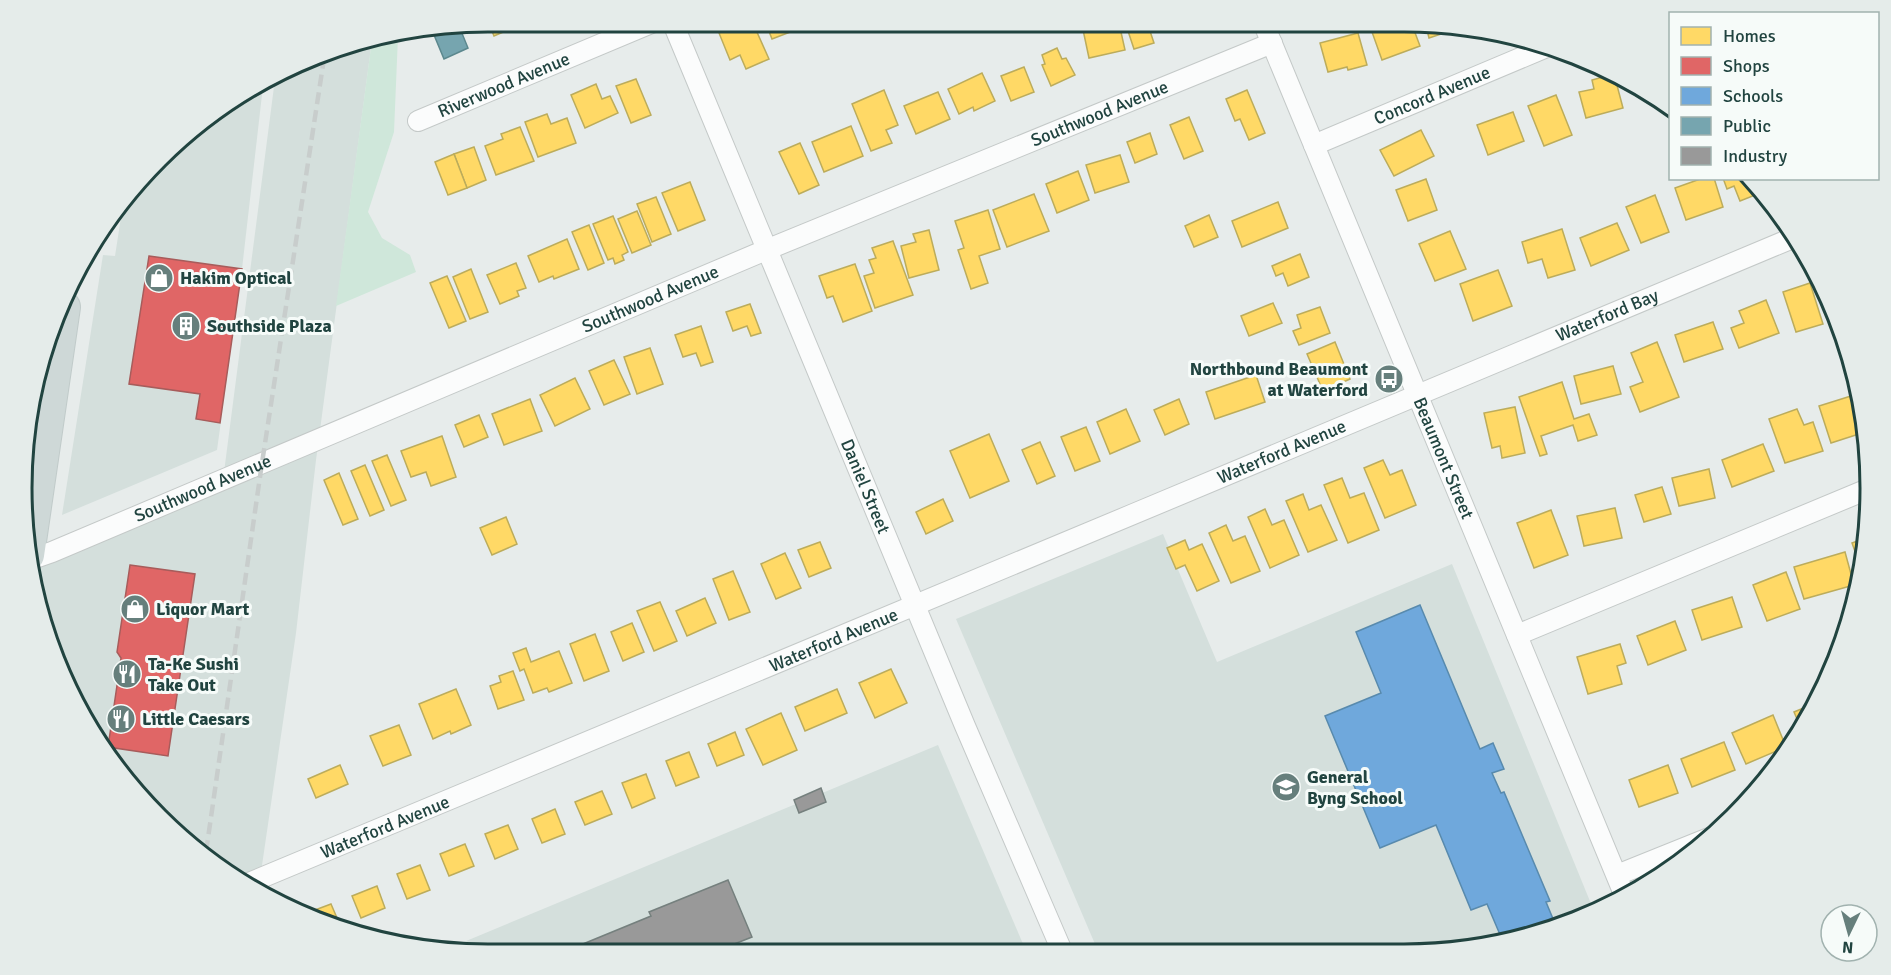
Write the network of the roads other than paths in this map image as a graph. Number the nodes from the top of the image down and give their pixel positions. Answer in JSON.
{"nodes":[{"id":1,"x":631,"y":32,"type":"edge"},
{"id":2,"x":677,"y":32,"type":"edge"},
{"id":3,"x":1267,"y":32,"type":"edge"},
{"id":4,"x":1272,"y":44,"type":"junction"},
{"id":5,"x":1536,"y":51,"type":"edge"},
{"id":6,"x":418,"y":121,"type":"dead end"},
{"id":7,"x":1314,"y":145,"type":"junction"},
{"id":8,"x":1787,"y":240,"type":"edge"},
{"id":9,"x":766,"y":250,"type":"junction"},
{"id":10,"x":61,"y":327,"type":"edge"},
{"id":11,"x":1417,"y":393,"type":"junction"},
{"id":12,"x":1860,"y":492,"type":"edge"},
{"id":13,"x":33,"y":523,"type":"edge"},
{"id":14,"x":37,"y":557,"type":"edge"},
{"id":15,"x":916,"y":607,"type":"junction"},
{"id":16,"x":1517,"y":635,"type":"junction"},
{"id":17,"x":1680,"y":850,"type":"edge"},
{"id":18,"x":1617,"y":875,"type":"junction"},
{"id":19,"x":256,"y":880,"type":"edge"},
{"id":20,"x":1622,"y":887,"type":"edge"},
{"id":21,"x":1059,"y":944,"type":"edge"}],
"edges":[{"from":1,"to":6,"type":"street","name":"Riverwood Avenue"},
{"from":2,"to":9,"type":"street","name":"Daniel Street"},
{"from":3,"to":4,"type":"street","name":"Beaumont Street"},
{"from":4,"to":7,"type":"street","name":"Beaumont Street"},
{"from":4,"to":9,"type":"street","name":"Southwood Avenue"},
{"from":5,"to":7,"type":"street","name":"Concord Avenue"},
{"from":7,"to":11,"type":"street","name":"Beaumont Street"},
{"from":8,"to":11,"type":"street","name":"Waterford Bay"},
{"from":9,"to":14,"type":"street","name":"Southwood Avenue"},
{"from":9,"to":15,"type":"street","name":"Daniel Street"},
{"from":10,"to":13,"type":"main road"},
{"from":11,"to":15,"type":"street","name":"Waterford Avenue"},
{"from":11,"to":16,"type":"street","name":"Beaumont Street"},
{"from":12,"to":16,"type":"street"},
{"from":15,"to":19,"type":"street","name":"Waterford Avenue"},
{"from":15,"to":21,"type":"street","name":"Daniel Street"},
{"from":16,"to":18,"type":"street","name":"Beaumont Street"},
{"from":17,"to":18,"type":"street"},
{"from":18,"to":20,"type":"street","name":"Beaumont Street"}]}
